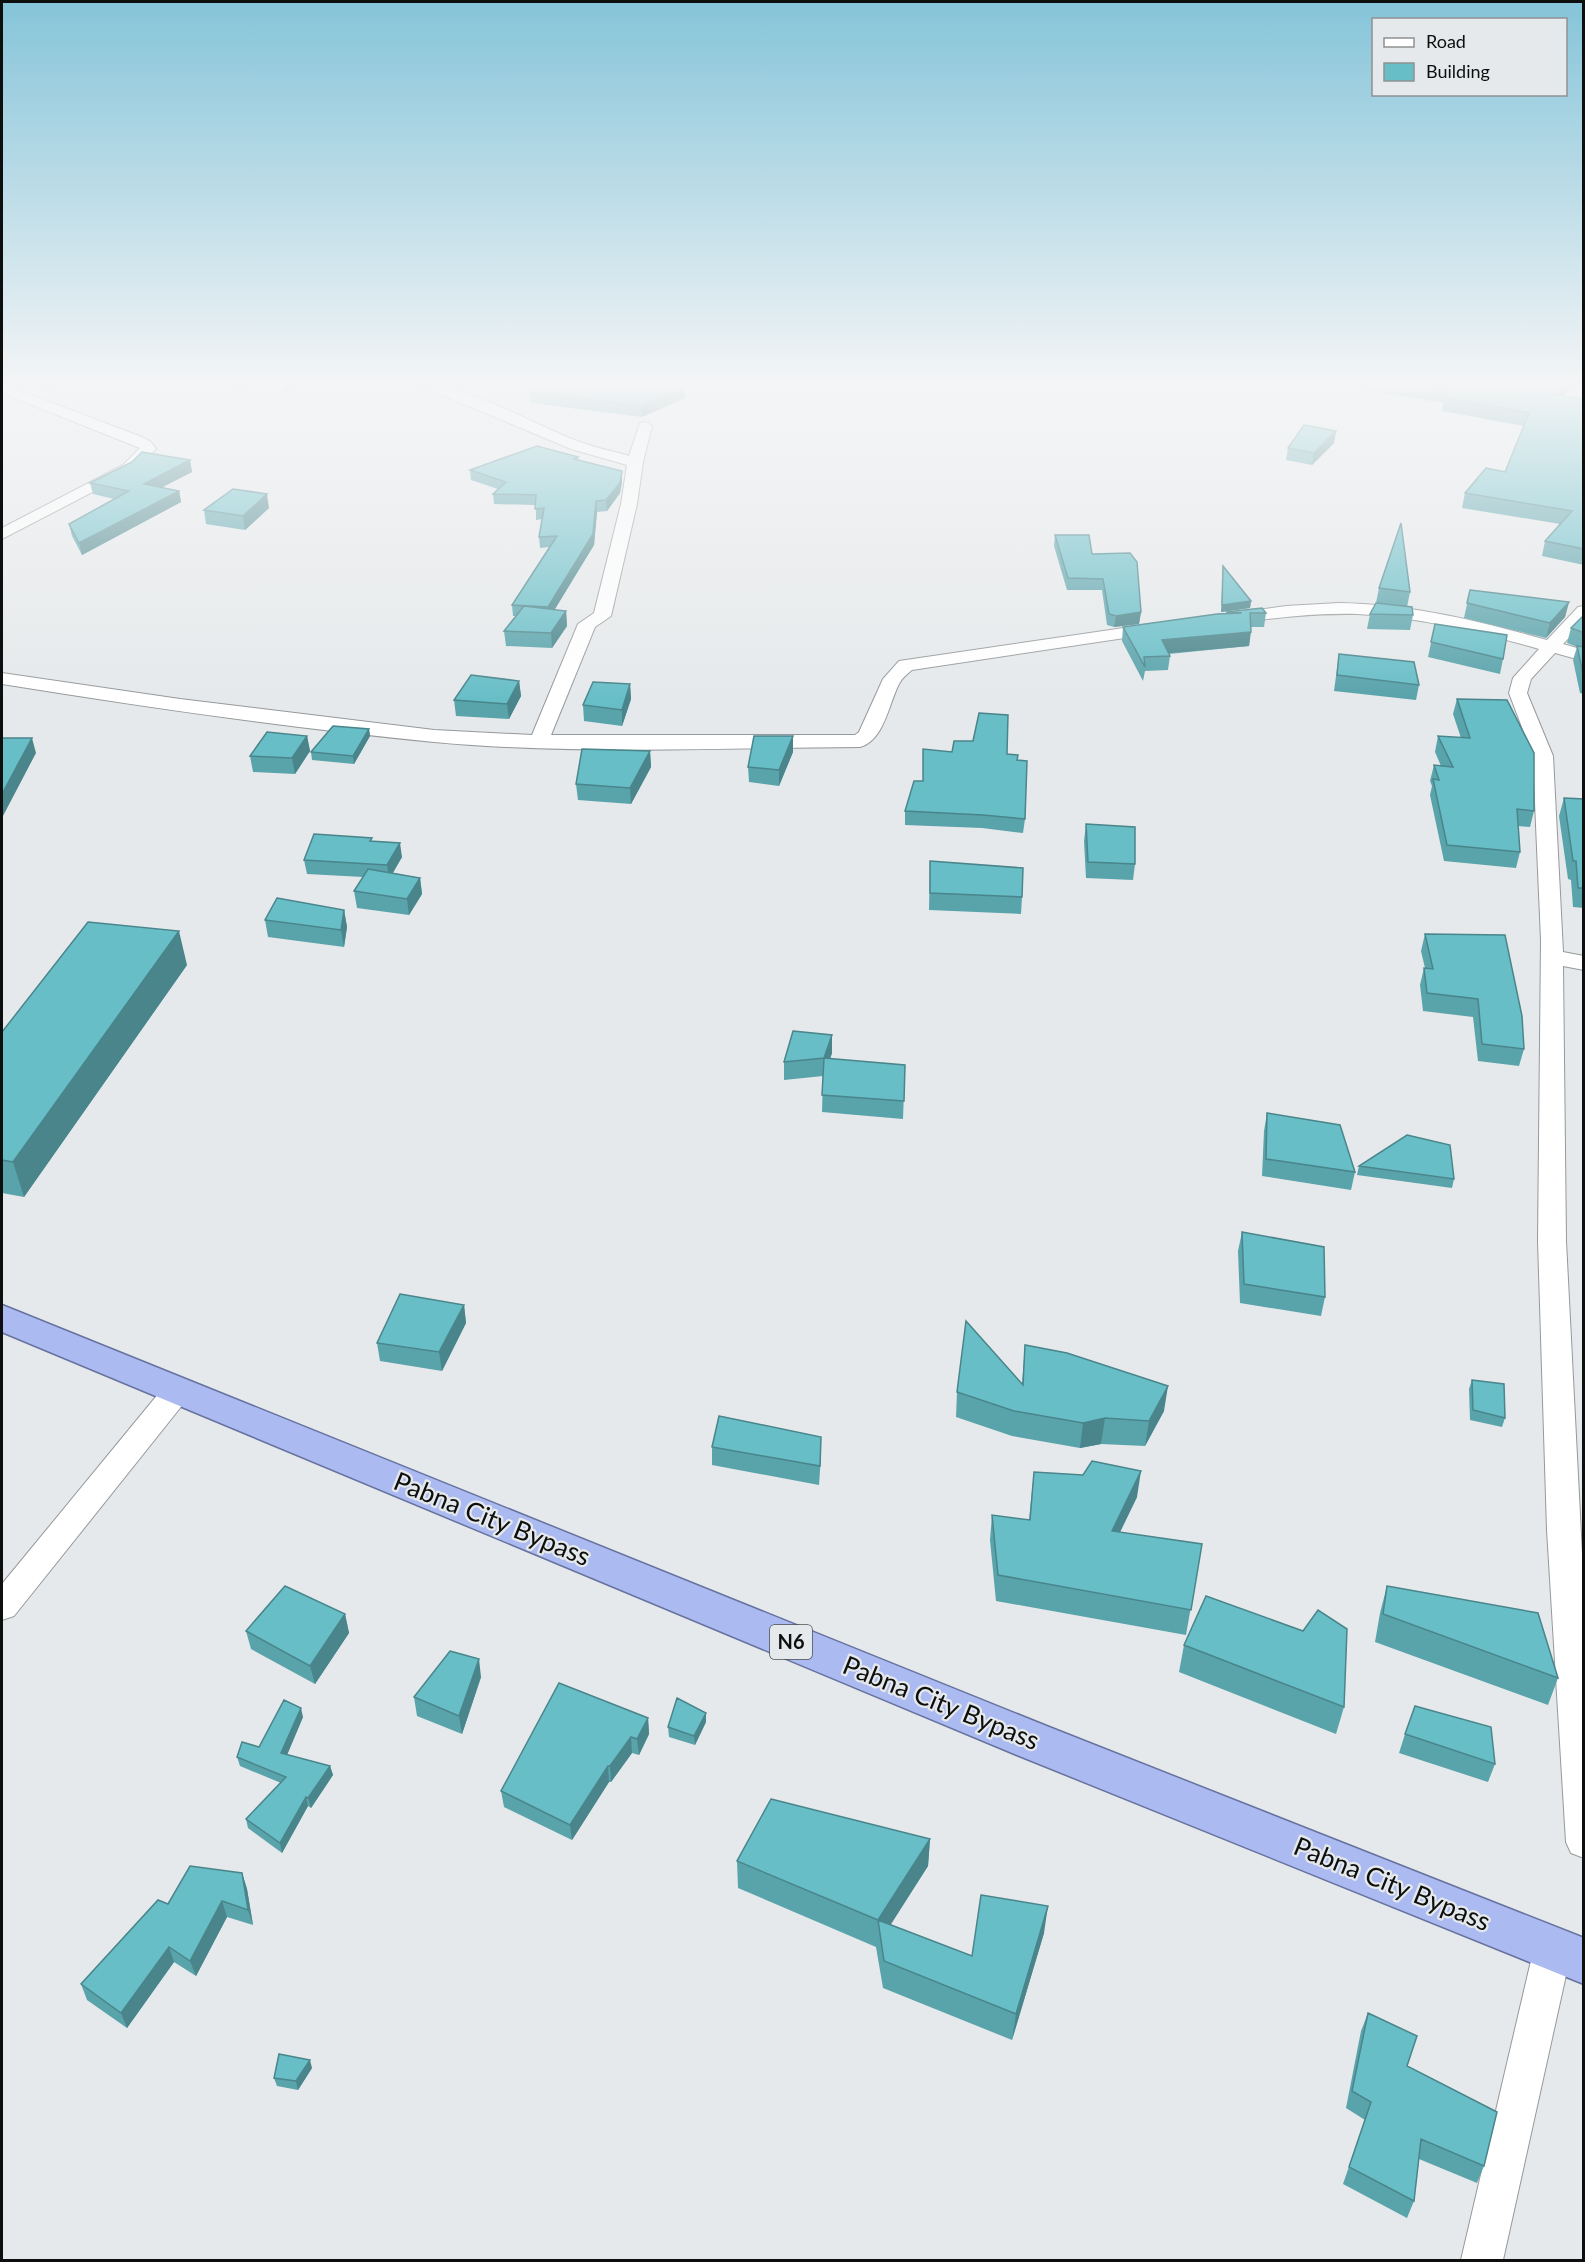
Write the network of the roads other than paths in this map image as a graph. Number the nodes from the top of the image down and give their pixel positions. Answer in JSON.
{"nodes":[{"id":1,"x":91,"y":488,"type":"edge"},
{"id":2,"x":631,"y":488,"type":"edge"},
{"id":3,"x":2,"y":534,"type":"edge"},
{"id":4,"x":1584,"y":611,"type":"edge"},
{"id":5,"x":1215,"y":620,"type":"edge"},
{"id":6,"x":1173,"y":626,"type":"edge"},
{"id":7,"x":1550,"y":646,"type":"junction"},
{"id":8,"x":1584,"y":656,"type":"edge"},
{"id":9,"x":2,"y":679,"type":"edge"},
{"id":10,"x":539,"y":742,"type":"junction"},
{"id":11,"x":1552,"y":957,"type":"junction"},
{"id":12,"x":1584,"y":963,"type":"edge"},
{"id":13,"x":2,"y":1318,"type":"edge"},
{"id":14,"x":178,"y":1390,"type":"junction"},
{"id":15,"x":2,"y":1607,"type":"edge"},
{"id":16,"x":1584,"y":1842,"type":"edge"},
{"id":17,"x":1568,"y":1955,"type":"edge"},
{"id":18,"x":1482,"y":2260,"type":"edge"}],
"edges":[{"from":1,"to":3,"type":"street"},
{"from":2,"to":10,"type":"street"},
{"from":4,"to":7,"type":"street"},
{"from":5,"to":7,"type":"street"},
{"from":6,"to":10,"type":"street"},
{"from":7,"to":8,"type":"street"},
{"from":7,"to":11,"type":"street"},
{"from":9,"to":10,"type":"street"},
{"from":11,"to":12,"type":"street"},
{"from":11,"to":16,"type":"street"},
{"from":13,"to":14,"type":"highway","name":"Pabna City Bypass","number":"N6"},
{"from":14,"to":15,"type":"street"},
{"from":14,"to":17,"type":"highway","name":"Pabna City Bypass","number":"N6"},
{"from":17,"to":18,"type":"street"}]}
